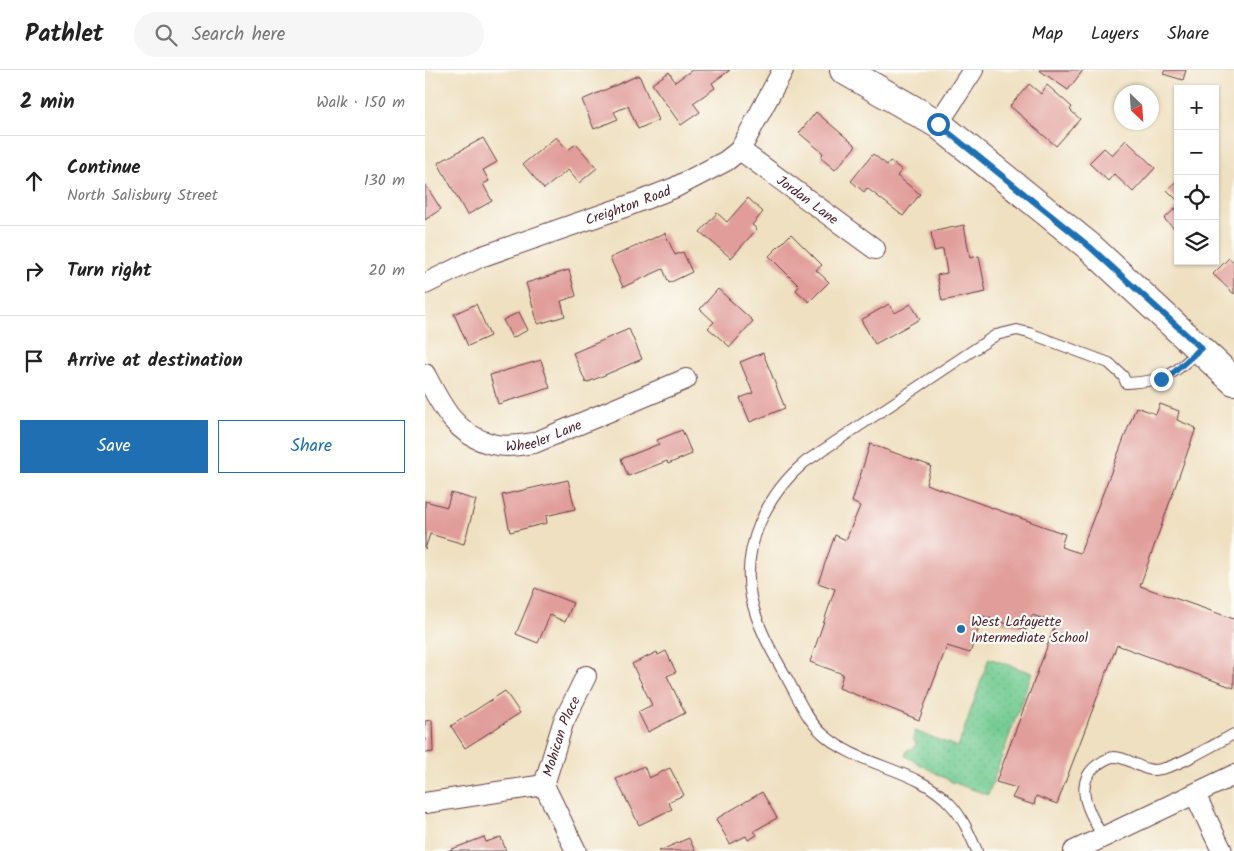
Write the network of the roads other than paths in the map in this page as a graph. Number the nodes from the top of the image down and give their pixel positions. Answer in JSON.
{"nodes":[{"id":1,"x":783,"y":70,"type":"edge"},
{"id":2,"x":844,"y":70,"type":"edge"},
{"id":3,"x":973,"y":70,"type":"edge"},
{"id":4,"x":938,"y":124,"type":"junction"},
{"id":5,"x":740,"y":150,"type":"junction"},
{"id":6,"x":875,"y":249,"type":"dead end"},
{"id":7,"x":425,"y":284,"type":"edge"},
{"id":8,"x":1201,"y":348,"type":"junction"},
{"id":9,"x":425,"y":374,"type":"edge"},
{"id":10,"x":1232,"y":374,"type":"edge"},
{"id":11,"x":686,"y":379,"type":"dead end"},
{"id":12,"x":586,"y":676,"type":"dead end"},
{"id":13,"x":1234,"y":734,"type":"edge"},
{"id":14,"x":1234,"y":775,"type":"edge"},
{"id":15,"x":544,"y":785,"type":"junction"},
{"id":16,"x":1195,"y":794,"type":"junction"},
{"id":17,"x":425,"y":803,"type":"edge"},
{"id":18,"x":1103,"y":837,"type":"junction"},
{"id":19,"x":575,"y":851,"type":"edge"},
{"id":20,"x":977,"y":851,"type":"edge"},
{"id":21,"x":1074,"y":851,"type":"edge"},
{"id":22,"x":1222,"y":851,"type":"edge"}],
"edges":[{"from":1,"to":5,"type":"street","name":"Creighton Road"},
{"from":2,"to":4,"type":"street"},
{"from":3,"to":4,"type":"street"},
{"from":4,"to":8,"type":"street"},
{"from":5,"to":6,"type":"street","name":"Jordan Lane"},
{"from":5,"to":7,"type":"street","name":"Creighton Road"},
{"from":8,"to":10,"type":"street"},
{"from":8,"to":20,"type":"lane"},
{"from":9,"to":11,"type":"street","name":"Wheeler Lane"},
{"from":12,"to":15,"type":"street","name":"Mohican Place"},
{"from":13,"to":18,"type":"lane"},
{"from":14,"to":16,"type":"street"},
{"from":15,"to":17,"type":"street"},
{"from":15,"to":19,"type":"street","name":"Mohican Place"},
{"from":16,"to":18,"type":"street"},
{"from":16,"to":22,"type":"street"},
{"from":18,"to":21,"type":"street"}]}
